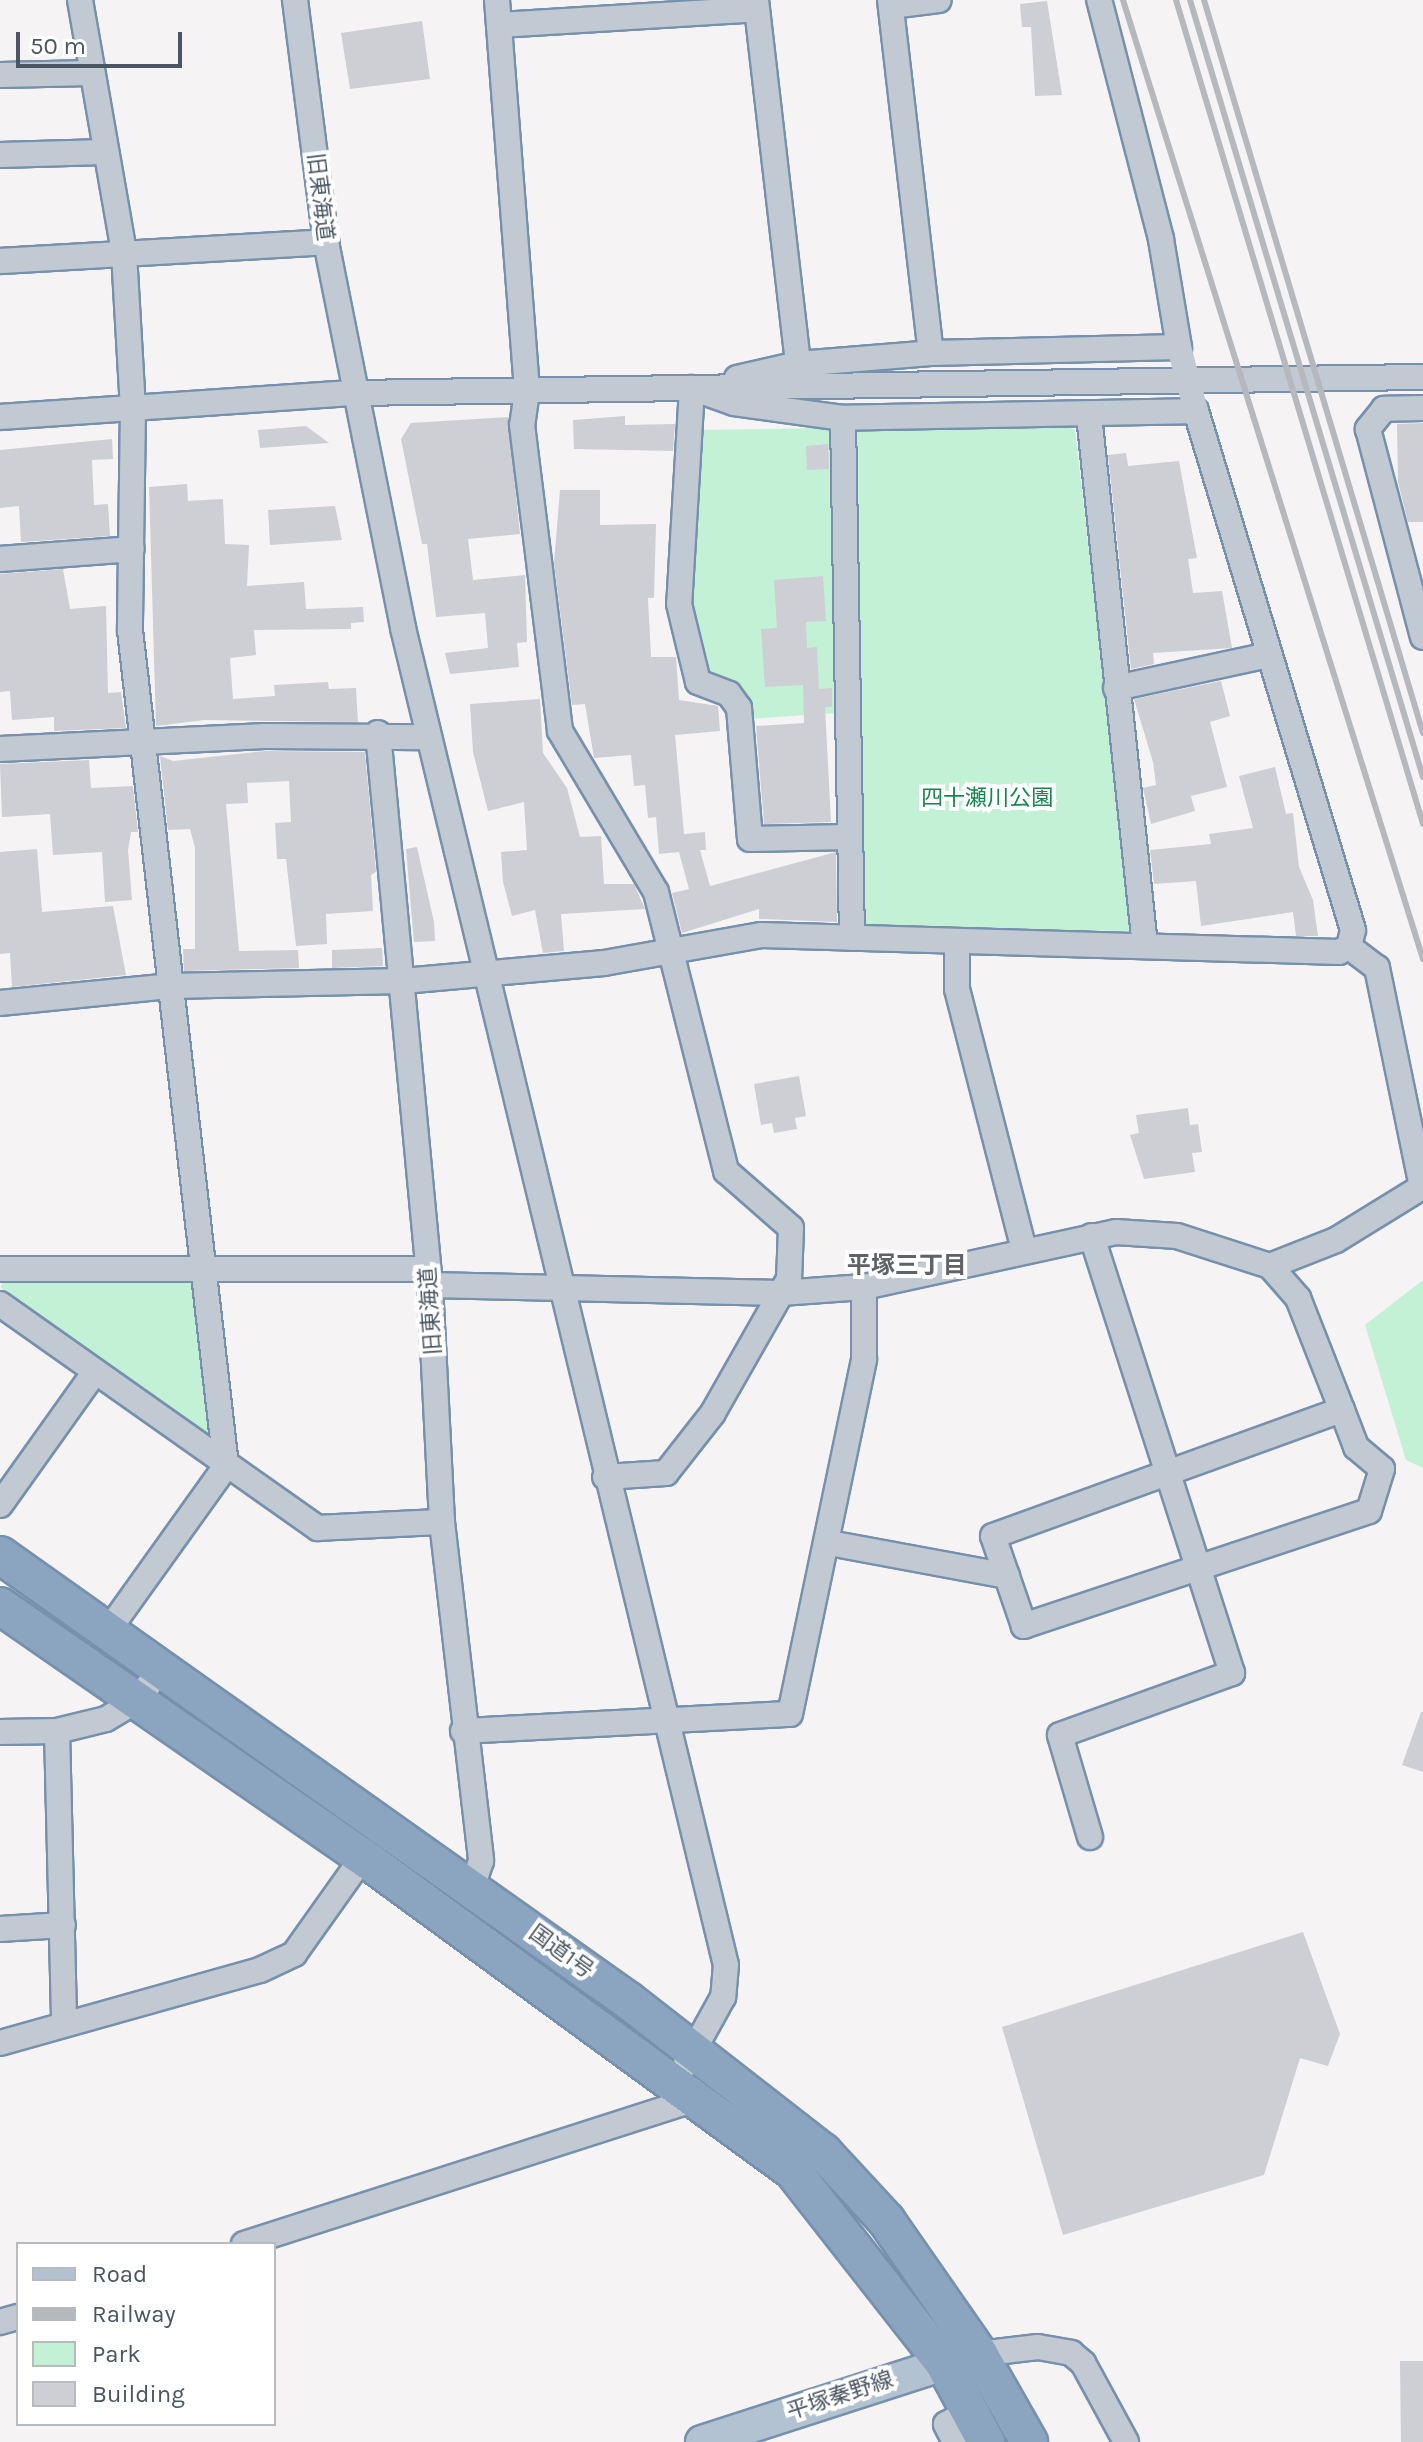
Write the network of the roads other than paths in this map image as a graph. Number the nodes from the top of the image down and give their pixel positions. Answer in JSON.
{"nodes":[{"id":1,"x":80,"y":0,"type":"edge"},
{"id":2,"x":295,"y":0,"type":"edge"},
{"id":3,"x":497,"y":0,"type":"edge"},
{"id":4,"x":939,"y":0,"type":"edge"},
{"id":5,"x":1099,"y":0,"type":"edge"},
{"id":6,"x":891,"y":3,"type":"edge"},
{"id":7,"x":756,"y":5,"type":"edge"},
{"id":8,"x":499,"y":25,"type":"junction"},
{"id":9,"x":92,"y":73,"type":"junction"},
{"id":10,"x":0,"y":75,"type":"edge"},
{"id":11,"x":105,"y":152,"type":"junction"},
{"id":12,"x":0,"y":155,"type":"edge"},
{"id":13,"x":326,"y":242,"type":"junction"},
{"id":14,"x":124,"y":253,"type":"junction"},
{"id":15,"x":0,"y":261,"type":"edge"},
{"id":16,"x":1179,"y":347,"type":"junction"},
{"id":17,"x":931,"y":353,"type":"junction"},
{"id":18,"x":799,"y":376,"type":"junction"},
{"id":19,"x":1423,"y":377,"type":"edge"},
{"id":20,"x":692,"y":388,"type":"junction"},
{"id":21,"x":527,"y":391,"type":"junction"},
{"id":22,"x":354,"y":393,"type":"junction"},
{"id":23,"x":133,"y":407,"type":"junction"},
{"id":24,"x":1423,"y":408,"type":"edge"},
{"id":25,"x":1196,"y":411,"type":"junction"},
{"id":26,"x":1089,"y":415,"type":"junction"},
{"id":27,"x":0,"y":417,"type":"edge"},
{"id":28,"x":843,"y":418,"type":"junction"},
{"id":29,"x":132,"y":549,"type":"junction"},
{"id":30,"x":0,"y":559,"type":"edge"},
{"id":31,"x":1423,"y":637,"type":"edge"},
{"id":32,"x":1269,"y":655,"type":"junction"},
{"id":33,"x":1116,"y":688,"type":"junction"},
{"id":34,"x":378,"y":733,"type":"junction"},
{"id":35,"x":428,"y":737,"type":"junction"},
{"id":36,"x":140,"y":743,"type":"junction"},
{"id":37,"x":0,"y":749,"type":"edge"},
{"id":38,"x":849,"y":837,"type":"junction"},
{"id":39,"x":852,"y":938,"type":"junction"},
{"id":40,"x":1351,"y":939,"type":"junction"},
{"id":41,"x":957,"y":941,"type":"junction"},
{"id":42,"x":1145,"y":946,"type":"junction"},
{"id":43,"x":669,"y":947,"type":"junction"},
{"id":44,"x":486,"y":973,"type":"junction"},
{"id":45,"x":403,"y":981,"type":"junction"},
{"id":46,"x":169,"y":986,"type":"junction"},
{"id":47,"x":0,"y":1003,"type":"edge"},
{"id":48,"x":1092,"y":1236,"type":"junction"},
{"id":49,"x":1024,"y":1250,"type":"junction"},
{"id":50,"x":1270,"y":1266,"type":"junction"},
{"id":51,"x":0,"y":1269,"type":"edge"},
{"id":52,"x":205,"y":1271,"type":"junction"},
{"id":53,"x":429,"y":1277,"type":"junction"},
{"id":54,"x":559,"y":1286,"type":"junction"},
{"id":55,"x":864,"y":1287,"type":"junction"},
{"id":56,"x":781,"y":1293,"type":"junction"},
{"id":57,"x":0,"y":1304,"type":"edge"},
{"id":58,"x":95,"y":1372,"type":"junction"},
{"id":59,"x":1342,"y":1410,"type":"junction"},
{"id":60,"x":226,"y":1466,"type":"junction"},
{"id":61,"x":1170,"y":1476,"type":"junction"},
{"id":62,"x":605,"y":1477,"type":"junction"},
{"id":63,"x":0,"y":1505,"type":"edge"},
{"id":64,"x":442,"y":1522,"type":"junction"},
{"id":65,"x":829,"y":1543,"type":"junction"},
{"id":66,"x":0,"y":1555,"type":"edge"},
{"id":67,"x":1200,"y":1570,"type":"junction"},
{"id":68,"x":1007,"y":1576,"type":"junction"},
{"id":69,"x":0,"y":1606,"type":"edge"},
{"id":70,"x":107,"y":1632,"type":"junction"},
{"id":71,"x":160,"y":1670,"type":"junction"},
{"id":72,"x":136,"y":1701,"type":"junction"},
{"id":73,"x":663,"y":1721,"type":"junction"},
{"id":74,"x":57,"y":1731,"type":"junction"},
{"id":75,"x":463,"y":1731,"type":"junction"},
{"id":76,"x":0,"y":1732,"type":"edge"},
{"id":77,"x":1090,"y":1837,"type":"dead end"},
{"id":78,"x":363,"y":1857,"type":"junction"},
{"id":79,"x":472,"y":1887,"type":"junction"},
{"id":80,"x":63,"y":1925,"type":"junction"},
{"id":81,"x":0,"y":1929,"type":"edge"},
{"id":82,"x":64,"y":2021,"type":"junction"},
{"id":83,"x":0,"y":2043,"type":"edge"},
{"id":84,"x":696,"y":2050,"type":"junction"},
{"id":85,"x":685,"y":2090,"type":"junction"},
{"id":86,"x":250,"y":2242,"type":"edge"},
{"id":87,"x":979,"y":2354,"type":"junction"},
{"id":88,"x":943,"y":2362,"type":"junction"},
{"id":89,"x":970,"y":2432,"type":"edge"},
{"id":90,"x":702,"y":2442,"type":"edge"},
{"id":91,"x":1029,"y":2442,"type":"edge"},
{"id":92,"x":1126,"y":2442,"type":"edge"}],
"edges":[{"from":1,"to":9,"type":"street"},
{"from":2,"to":13,"type":"street","name":"旧東海道"},
{"from":3,"to":8,"type":"street"},
{"from":4,"to":6,"type":"street"},
{"from":5,"to":16,"type":"street"},
{"from":6,"to":17,"type":"street"},
{"from":7,"to":8,"type":"street"},
{"from":7,"to":18,"type":"street"},
{"from":8,"to":21,"type":"street"},
{"from":9,"to":10,"type":"street"},
{"from":9,"to":11,"type":"street"},
{"from":11,"to":12,"type":"street"},
{"from":11,"to":14,"type":"street"},
{"from":13,"to":14,"type":"street"},
{"from":13,"to":22,"type":"street","name":"旧東海道"},
{"from":14,"to":15,"type":"street"},
{"from":14,"to":23,"type":"street"},
{"from":16,"to":17,"type":"street"},
{"from":16,"to":25,"type":"street","bridge":true},
{"from":17,"to":18,"type":"street"},
{"from":18,"to":19,"type":"street"},
{"from":18,"to":20,"type":"street"},
{"from":20,"to":21,"type":"street"},
{"from":20,"to":28,"type":"street"},
{"from":20,"to":38,"type":"street"},
{"from":21,"to":22,"type":"street"},
{"from":21,"to":43,"type":"street"},
{"from":22,"to":23,"type":"street"},
{"from":22,"to":35,"type":"street","name":"旧東海道"},
{"from":23,"to":27,"type":"street"},
{"from":23,"to":29,"type":"street"},
{"from":24,"to":31,"type":"street"},
{"from":25,"to":26,"type":"street"},
{"from":25,"to":32,"type":"street"},
{"from":26,"to":28,"type":"street"},
{"from":26,"to":33,"type":"street"},
{"from":28,"to":38,"type":"street"},
{"from":29,"to":30,"type":"street"},
{"from":29,"to":36,"type":"street"},
{"from":32,"to":33,"type":"street"},
{"from":32,"to":40,"type":"street"},
{"from":33,"to":42,"type":"street"},
{"from":34,"to":35,"type":"street"},
{"from":34,"to":36,"type":"street"},
{"from":34,"to":45,"type":"street","name":"旧東海道"},
{"from":35,"to":44,"type":"street","name":"旧東海道"},
{"from":36,"to":37,"type":"street"},
{"from":36,"to":46,"type":"street"},
{"from":38,"to":39,"type":"street"},
{"from":39,"to":41,"type":"street"},
{"from":39,"to":43,"type":"street"},
{"from":40,"to":42,"type":"street"},
{"from":40,"to":50,"type":"street"},
{"from":41,"to":42,"type":"street"},
{"from":41,"to":49,"type":"street"},
{"from":43,"to":44,"type":"street"},
{"from":43,"to":56,"type":"street"},
{"from":44,"to":45,"type":"street"},
{"from":44,"to":54,"type":"street","name":"旧東海道"},
{"from":45,"to":46,"type":"street"},
{"from":45,"to":53,"type":"street","name":"旧東海道"},
{"from":46,"to":47,"type":"street"},
{"from":46,"to":52,"type":"street"},
{"from":48,"to":49,"type":"street"},
{"from":48,"to":50,"type":"street"},
{"from":48,"to":61,"type":"street"},
{"from":49,"to":55,"type":"street"},
{"from":50,"to":59,"type":"street"},
{"from":51,"to":52,"type":"street"},
{"from":52,"to":53,"type":"street"},
{"from":52,"to":60,"type":"street"},
{"from":53,"to":54,"type":"street"},
{"from":53,"to":64,"type":"street","name":"旧東海道"},
{"from":54,"to":56,"type":"street"},
{"from":54,"to":62,"type":"street","name":"旧東海道"},
{"from":55,"to":56,"type":"street"},
{"from":55,"to":65,"type":"street"},
{"from":56,"to":62,"type":"street"},
{"from":57,"to":58,"type":"street"},
{"from":58,"to":60,"type":"street"},
{"from":58,"to":63,"type":"street"},
{"from":59,"to":61,"type":"street"},
{"from":59,"to":67,"type":"street"},
{"from":60,"to":64,"type":"street"},
{"from":60,"to":70,"type":"street"},
{"from":61,"to":67,"type":"street"},
{"from":61,"to":68,"type":"street"},
{"from":62,"to":73,"type":"street","name":"旧東海道"},
{"from":64,"to":75,"type":"street","name":"旧東海道"},
{"from":65,"to":68,"type":"street"},
{"from":65,"to":73,"type":"street"},
{"from":66,"to":70,"type":"highway","name":"国道1号"},
{"from":67,"to":68,"type":"street"},
{"from":67,"to":77,"type":"street"},
{"from":69,"to":72,"type":"highway","name":"国道1号"},
{"from":70,"to":71,"type":"highway","name":"国道1号"},
{"from":71,"to":72,"type":"street"},
{"from":71,"to":79,"type":"highway","name":"国道1号"},
{"from":72,"to":74,"type":"street"},
{"from":72,"to":78,"type":"highway","name":"国道1号"},
{"from":73,"to":75,"type":"street"},
{"from":73,"to":84,"type":"street","name":"旧東海道"},
{"from":74,"to":76,"type":"street"},
{"from":74,"to":80,"type":"street"},
{"from":75,"to":79,"type":"street","name":"旧東海道"},
{"from":78,"to":82,"type":"street"},
{"from":78,"to":85,"type":"highway","name":"国道1号"},
{"from":79,"to":84,"type":"highway","name":"国道1号"},
{"from":80,"to":81,"type":"street"},
{"from":80,"to":82,"type":"street"},
{"from":82,"to":83,"type":"street"},
{"from":84,"to":85,"type":"street","name":"旧東海道"},
{"from":84,"to":87,"type":"highway","name":"国道1号"},
{"from":85,"to":86,"type":"street"},
{"from":85,"to":88,"type":"highway","name":"国道1号"},
{"from":87,"to":88,"type":"main road","name":"平塚秦野線"},
{"from":87,"to":91,"type":"highway","name":"国道1号"},
{"from":87,"to":92,"type":"street"},
{"from":88,"to":89,"type":"highway","name":"国道1号"},
{"from":88,"to":90,"type":"main road","name":"平塚秦野線"}]}
